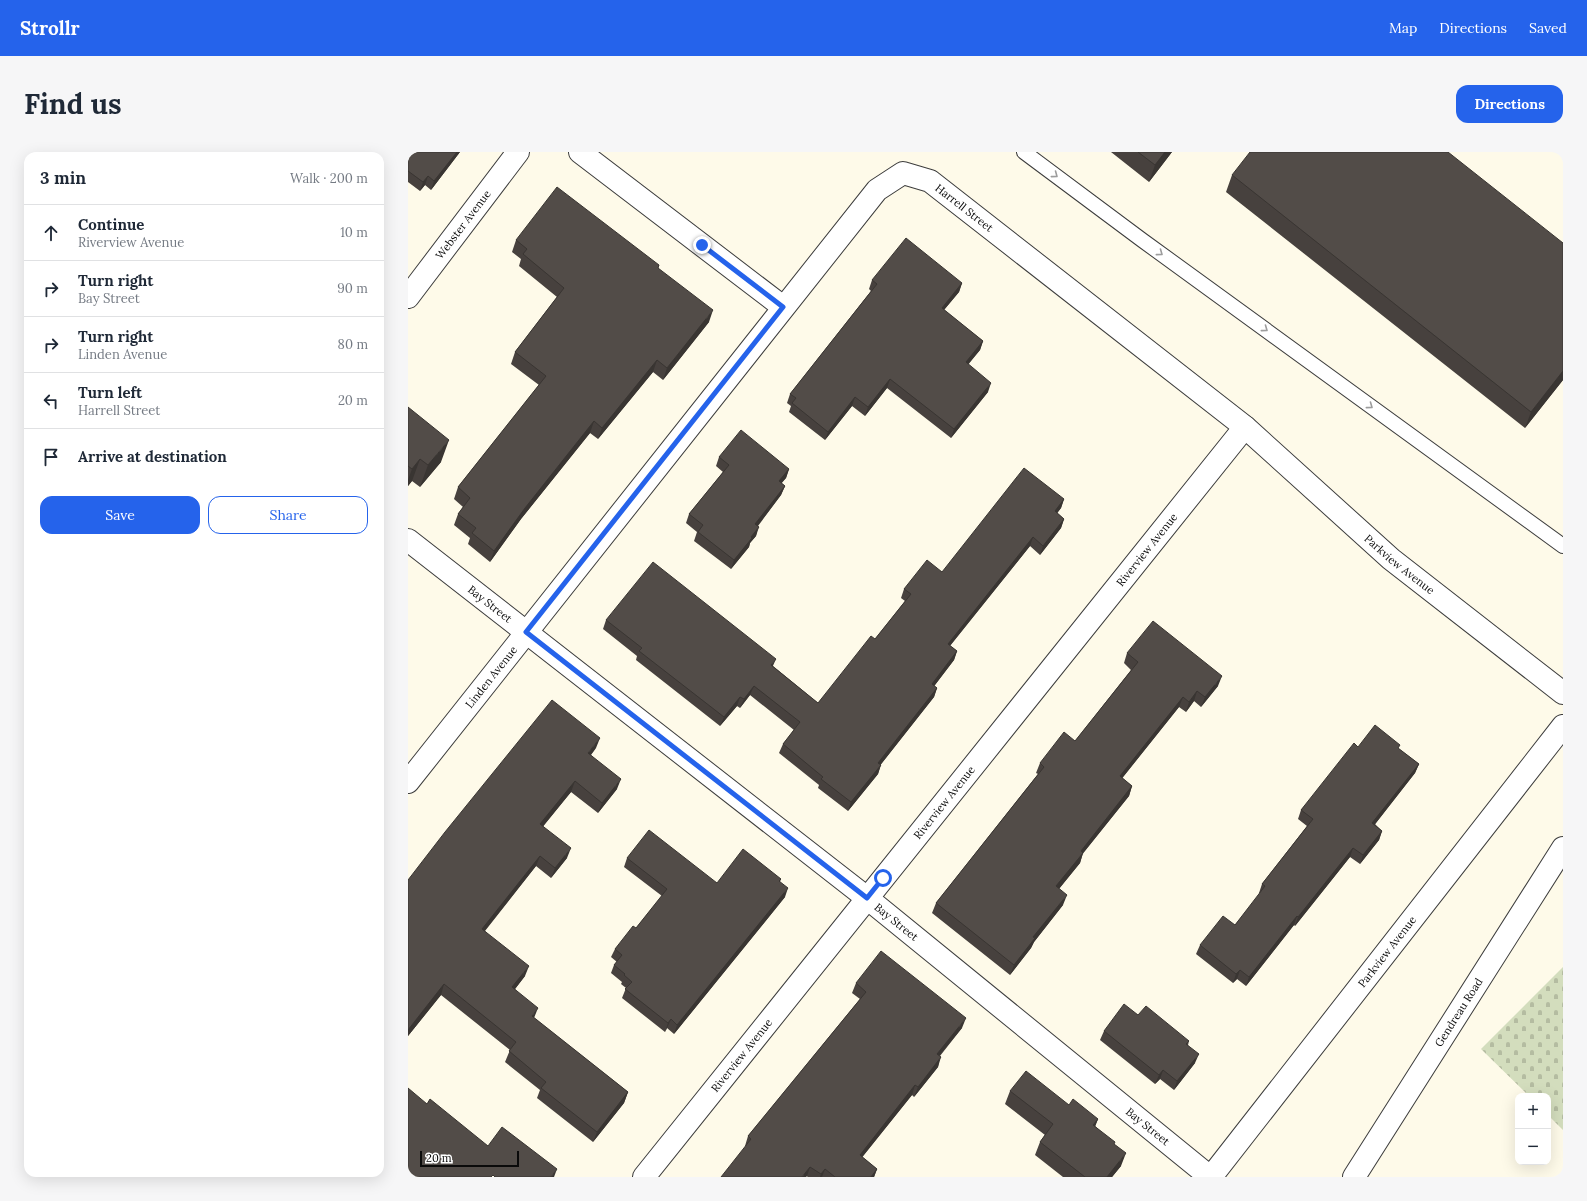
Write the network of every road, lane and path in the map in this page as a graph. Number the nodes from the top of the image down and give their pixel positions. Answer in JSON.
{"nodes":[{"id":1,"x":518,"y":152,"type":"edge"},
{"id":2,"x":580,"y":152,"type":"edge"},
{"id":3,"x":1024,"y":152,"type":"edge"},
{"id":4,"x":408,"y":297,"type":"edge"},
{"id":5,"x":783,"y":307,"type":"junction"},
{"id":6,"x":1245,"y":427,"type":"junction"},
{"id":7,"x":408,"y":540,"type":"edge"},
{"id":8,"x":1563,"y":546,"type":"edge"},
{"id":9,"x":526,"y":632,"type":"junction"},
{"id":10,"x":1563,"y":693,"type":"edge"},
{"id":11,"x":1563,"y":726,"type":"edge"},
{"id":12,"x":408,"y":782,"type":"edge"},
{"id":13,"x":1563,"y":848,"type":"edge"},
{"id":14,"x":867,"y":898,"type":"junction"},
{"id":15,"x":644,"y":1177,"type":"edge"},
{"id":16,"x":1210,"y":1177,"type":"edge"},
{"id":17,"x":1354,"y":1177,"type":"edge"}],
"edges":[{"from":1,"to":4,"type":"street","name":"Webster Avenue"},
{"from":2,"to":5,"type":"street"},
{"from":3,"to":8,"type":"lane","one_way":true},
{"from":5,"to":6,"type":"street","name":"Harrell Street"},
{"from":5,"to":9,"type":"street","name":"Linden Avenue"},
{"from":6,"to":10,"type":"street","name":"Parkview Avenue"},
{"from":6,"to":14,"type":"street","name":"Riverview Avenue"},
{"from":7,"to":9,"type":"street","name":"Bay Street"},
{"from":9,"to":12,"type":"street","name":"Linden Avenue"},
{"from":9,"to":14,"type":"street","name":"Bay Street"},
{"from":11,"to":16,"type":"street","name":"Parkview Avenue"},
{"from":13,"to":17,"type":"street","name":"Gendreau Road"},
{"from":14,"to":15,"type":"street","name":"Riverview Avenue"},
{"from":14,"to":16,"type":"street","name":"Bay Street"}]}
